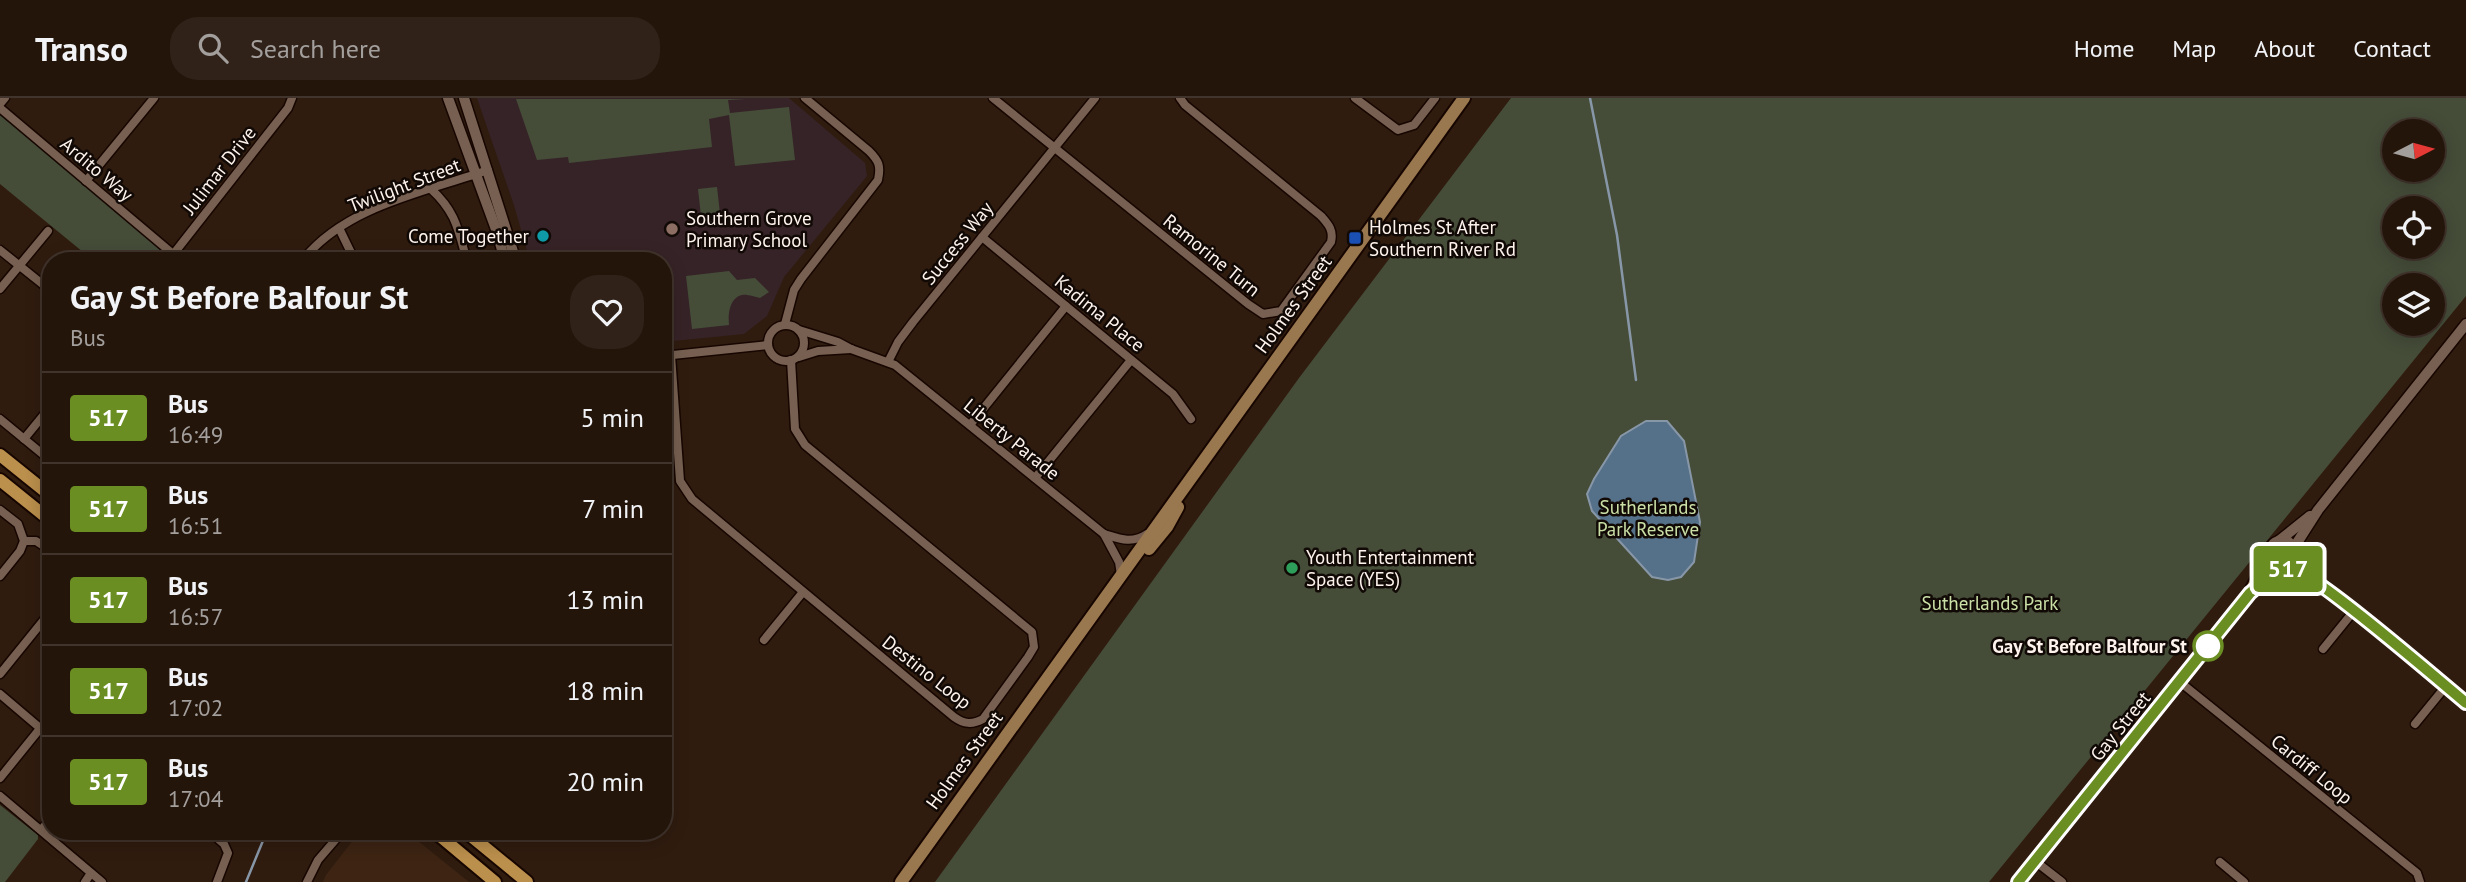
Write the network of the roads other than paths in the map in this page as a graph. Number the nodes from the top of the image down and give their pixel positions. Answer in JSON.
{"nodes":[{"id":1,"x":5,"y":98,"type":"edge"},
{"id":2,"x":154,"y":98,"type":"edge"},
{"id":3,"x":292,"y":98,"type":"edge"},
{"id":4,"x":448,"y":98,"type":"edge"},
{"id":5,"x":464,"y":98,"type":"edge"},
{"id":6,"x":805,"y":98,"type":"edge"},
{"id":7,"x":993,"y":98,"type":"edge"},
{"id":8,"x":1095,"y":98,"type":"edge"},
{"id":9,"x":1180,"y":98,"type":"edge"},
{"id":10,"x":1355,"y":98,"type":"edge"},
{"id":11,"x":1435,"y":98,"type":"edge"},
{"id":12,"x":1464,"y":98,"type":"edge"},
{"id":13,"x":0,"y":106,"type":"edge"},
{"id":14,"x":1055,"y":148,"type":"junction"},
{"id":15,"x":488,"y":170,"type":"junction"},
{"id":16,"x":476,"y":174,"type":"junction"},
{"id":17,"x":86,"y":181,"type":"junction"},
{"id":18,"x":430,"y":189,"type":"junction"},
{"id":19,"x":340,"y":228,"type":"junction"},
{"id":20,"x":48,"y":231,"type":"dead end"},
{"id":21,"x":982,"y":237,"type":"junction"},
{"id":22,"x":0,"y":250,"type":"edge"},
{"id":23,"x":165,"y":252,"type":"edge"},
{"id":24,"x":175,"y":252,"type":"edge"},
{"id":25,"x":309,"y":252,"type":"edge"},
{"id":26,"x":351,"y":252,"type":"edge"},
{"id":27,"x":464,"y":252,"type":"edge"},
{"id":28,"x":502,"y":252,"type":"edge"},
{"id":29,"x":513,"y":252,"type":"edge"},
{"id":30,"x":19,"y":266,"type":"junction"},
{"id":31,"x":42,"y":284,"type":"edge"},
{"id":32,"x":0,"y":289,"type":"edge"},
{"id":33,"x":1066,"y":306,"type":"junction"},
{"id":34,"x":785,"y":324,"type":"junction"},
{"id":35,"x":2466,"y":324,"type":"edge"},
{"id":36,"x":799,"y":330,"type":"junction"},
{"id":37,"x":768,"y":345,"type":"junction"},
{"id":38,"x":851,"y":349,"type":"junction"},
{"id":39,"x":672,"y":355,"type":"edge"},
{"id":40,"x":793,"y":360,"type":"junction"},
{"id":41,"x":1131,"y":360,"type":"junction"},
{"id":42,"x":888,"y":362,"type":"junction"},
{"id":43,"x":672,"y":403,"type":"edge"},
{"id":44,"x":42,"y":417,"type":"edge"},
{"id":45,"x":0,"y":419,"type":"edge"},
{"id":46,"x":1191,"y":419,"type":"dead end"},
{"id":47,"x":970,"y":425,"type":"junction"},
{"id":48,"x":24,"y":439,"type":"junction"},
{"id":49,"x":42,"y":454,"type":"edge"},
{"id":50,"x":0,"y":455,"type":"edge"},
{"id":51,"x":1202,"y":466,"type":"junction"},
{"id":52,"x":1035,"y":478,"type":"junction"},
{"id":53,"x":0,"y":480,"type":"edge"},
{"id":54,"x":42,"y":489,"type":"edge"},
{"id":55,"x":0,"y":510,"type":"edge"},
{"id":56,"x":2318,"y":510,"type":"junction"},
{"id":57,"x":42,"y":514,"type":"edge"},
{"id":58,"x":1153,"y":530,"type":"junction"},
{"id":59,"x":1104,"y":534,"type":"junction"},
{"id":60,"x":2280,"y":540,"type":"junction"},
{"id":61,"x":24,"y":541,"type":"junction"},
{"id":62,"x":42,"y":545,"type":"edge"},
{"id":63,"x":2296,"y":551,"type":"junction"},
{"id":64,"x":2268,"y":557,"type":"junction"},
{"id":65,"x":2285,"y":569,"type":"junction"},
{"id":66,"x":0,"y":576,"type":"edge"},
{"id":67,"x":1121,"y":576,"type":"junction"},
{"id":68,"x":2318,"y":583,"type":"junction"},
{"id":69,"x":803,"y":592,"type":"junction"},
{"id":70,"x":2250,"y":593,"type":"junction"},
{"id":71,"x":2353,"y":611,"type":"junction"},
{"id":72,"x":42,"y":622,"type":"edge"},
{"id":73,"x":1085,"y":628,"type":"junction"},
{"id":74,"x":764,"y":640,"type":"dead end"},
{"id":75,"x":2323,"y":649,"type":"dead end"},
{"id":76,"x":0,"y":674,"type":"edge"},
{"id":77,"x":2180,"y":682,"type":"junction"},
{"id":78,"x":2446,"y":686,"type":"junction"},
{"id":79,"x":0,"y":694,"type":"edge"},
{"id":80,"x":2466,"y":703,"type":"edge"},
{"id":81,"x":2415,"y":724,"type":"dead end"},
{"id":82,"x":42,"y":726,"type":"edge"},
{"id":83,"x":40,"y":728,"type":"junction"},
{"id":84,"x":0,"y":778,"type":"edge"},
{"id":85,"x":0,"y":796,"type":"edge"},
{"id":86,"x":41,"y":830,"type":"edge"},
{"id":87,"x":53,"y":840,"type":"edge"},
{"id":88,"x":219,"y":840,"type":"edge"},
{"id":89,"x":334,"y":840,"type":"edge"},
{"id":90,"x":445,"y":840,"type":"edge"},
{"id":91,"x":476,"y":840,"type":"edge"},
{"id":92,"x":2035,"y":861,"type":"junction"},
{"id":93,"x":2220,"y":862,"type":"dead end"},
{"id":94,"x":92,"y":873,"type":"junction"},
{"id":95,"x":85,"y":882,"type":"edge"},
{"id":96,"x":102,"y":882,"type":"edge"},
{"id":97,"x":217,"y":882,"type":"edge"},
{"id":98,"x":307,"y":882,"type":"edge"},
{"id":99,"x":495,"y":882,"type":"edge"},
{"id":100,"x":527,"y":882,"type":"edge"},
{"id":101,"x":901,"y":882,"type":"edge"},
{"id":102,"x":2018,"y":882,"type":"edge"},
{"id":103,"x":2062,"y":882,"type":"edge"},
{"id":104,"x":2245,"y":882,"type":"edge"},
{"id":105,"x":2420,"y":882,"type":"edge"}],
"edges":[{"from":1,"to":13,"type":"street"},
{"from":2,"to":17,"type":"street"},
{"from":3,"to":24,"type":"street","name":"Julimar Drive"},
{"from":4,"to":16,"type":"street"},
{"from":5,"to":15,"type":"street"},
{"from":6,"to":34,"type":"street"},
{"from":7,"to":14,"type":"street","name":"Ramorine Turn"},
{"from":8,"to":14,"type":"street","name":"Success Way"},
{"from":9,"to":14,"type":"street","name":"Ramorine Turn"},
{"from":10,"to":11,"type":"street"},
{"from":12,"to":51,"type":"main road","name":"Holmes Street"},
{"from":13,"to":17,"type":"street","name":"Ardito Way"},
{"from":14,"to":21,"type":"street","name":"Success Way"},
{"from":15,"to":16,"type":"street","name":"Twilight Street"},
{"from":15,"to":29,"type":"street"},
{"from":16,"to":18,"type":"street","name":"Twilight Street"},
{"from":16,"to":28,"type":"street"},
{"from":17,"to":23,"type":"street","name":"Ardito Way"},
{"from":18,"to":19,"type":"street","name":"Twilight Street"},
{"from":18,"to":27,"type":"street"},
{"from":19,"to":25,"type":"street","name":"Twilight Street"},
{"from":19,"to":26,"type":"street"},
{"from":20,"to":30,"type":"street"},
{"from":21,"to":33,"type":"street","name":"Kadima Place"},
{"from":21,"to":42,"type":"street","name":"Success Way"},
{"from":22,"to":30,"type":"street"},
{"from":30,"to":31,"type":"street"},
{"from":30,"to":32,"type":"street"},
{"from":33,"to":41,"type":"street","name":"Kadima Place"},
{"from":33,"to":47,"type":"street"},
{"from":34,"to":36,"type":"street"},
{"from":34,"to":37,"type":"street"},
{"from":35,"to":56,"type":"street"},
{"from":36,"to":38,"type":"street","name":"Liberty Parade"},
{"from":36,"to":40,"type":"street"},
{"from":37,"to":39,"type":"street"},
{"from":37,"to":40,"type":"street"},
{"from":38,"to":40,"type":"street","name":"Liberty Parade"},
{"from":38,"to":42,"type":"street","name":"Liberty Parade"},
{"from":40,"to":69,"type":"street","name":"Destino Loop"},
{"from":41,"to":46,"type":"street","name":"Kadima Place"},
{"from":41,"to":52,"type":"street"},
{"from":42,"to":47,"type":"street","name":"Liberty Parade"},
{"from":43,"to":69,"type":"street","name":"Destino Loop"},
{"from":44,"to":48,"type":"street"},
{"from":45,"to":48,"type":"street"},
{"from":47,"to":52,"type":"street","name":"Liberty Parade"},
{"from":48,"to":49,"type":"street"},
{"from":50,"to":54,"type":"main road"},
{"from":51,"to":58,"type":"main road","name":"Holmes Street"},
{"from":51,"to":73,"type":"main road","name":"Holmes Street"},
{"from":52,"to":59,"type":"street","name":"Liberty Parade"},
{"from":53,"to":57,"type":"main road"},
{"from":55,"to":61,"type":"street"},
{"from":56,"to":60,"type":"street"},
{"from":56,"to":63,"type":"street"},
{"from":58,"to":59,"type":"street","name":"Liberty Parade"},
{"from":58,"to":67,"type":"main road","name":"Holmes Street"},
{"from":59,"to":67,"type":"street"},
{"from":60,"to":63,"type":"street"},
{"from":60,"to":64,"type":"street"},
{"from":61,"to":62,"type":"street"},
{"from":61,"to":66,"type":"street"},
{"from":63,"to":65,"type":"street"},
{"from":63,"to":68,"type":"street"},
{"from":64,"to":65,"type":"street"},
{"from":64,"to":70,"type":"main road","name":"Gay Street"},
{"from":65,"to":68,"type":"street"},
{"from":65,"to":70,"type":"main road","name":"Gay Street"},
{"from":67,"to":73,"type":"main road","name":"Holmes Street"},
{"from":68,"to":71,"type":"street"},
{"from":69,"to":74,"type":"street"},
{"from":70,"to":77,"type":"main road","name":"Gay Street"},
{"from":71,"to":75,"type":"street"},
{"from":71,"to":78,"type":"street"},
{"from":72,"to":76,"type":"street"},
{"from":73,"to":101,"type":"main road","name":"Holmes Street"},
{"from":77,"to":92,"type":"main road","name":"Gay Street"},
{"from":77,"to":105,"type":"street","name":"Cardiff Loop"},
{"from":78,"to":80,"type":"street"},
{"from":78,"to":81,"type":"street"},
{"from":79,"to":83,"type":"street"},
{"from":82,"to":83,"type":"street"},
{"from":83,"to":84,"type":"street"},
{"from":85,"to":86,"type":"street"},
{"from":87,"to":94,"type":"street"},
{"from":88,"to":97,"type":"street"},
{"from":89,"to":98,"type":"street"},
{"from":90,"to":99,"type":"main road"},
{"from":91,"to":100,"type":"main road"},
{"from":92,"to":102,"type":"main road","name":"Gay Street"},
{"from":92,"to":103,"type":"street"},
{"from":93,"to":104,"type":"street"},
{"from":94,"to":95,"type":"street"},
{"from":94,"to":96,"type":"street"}]}
